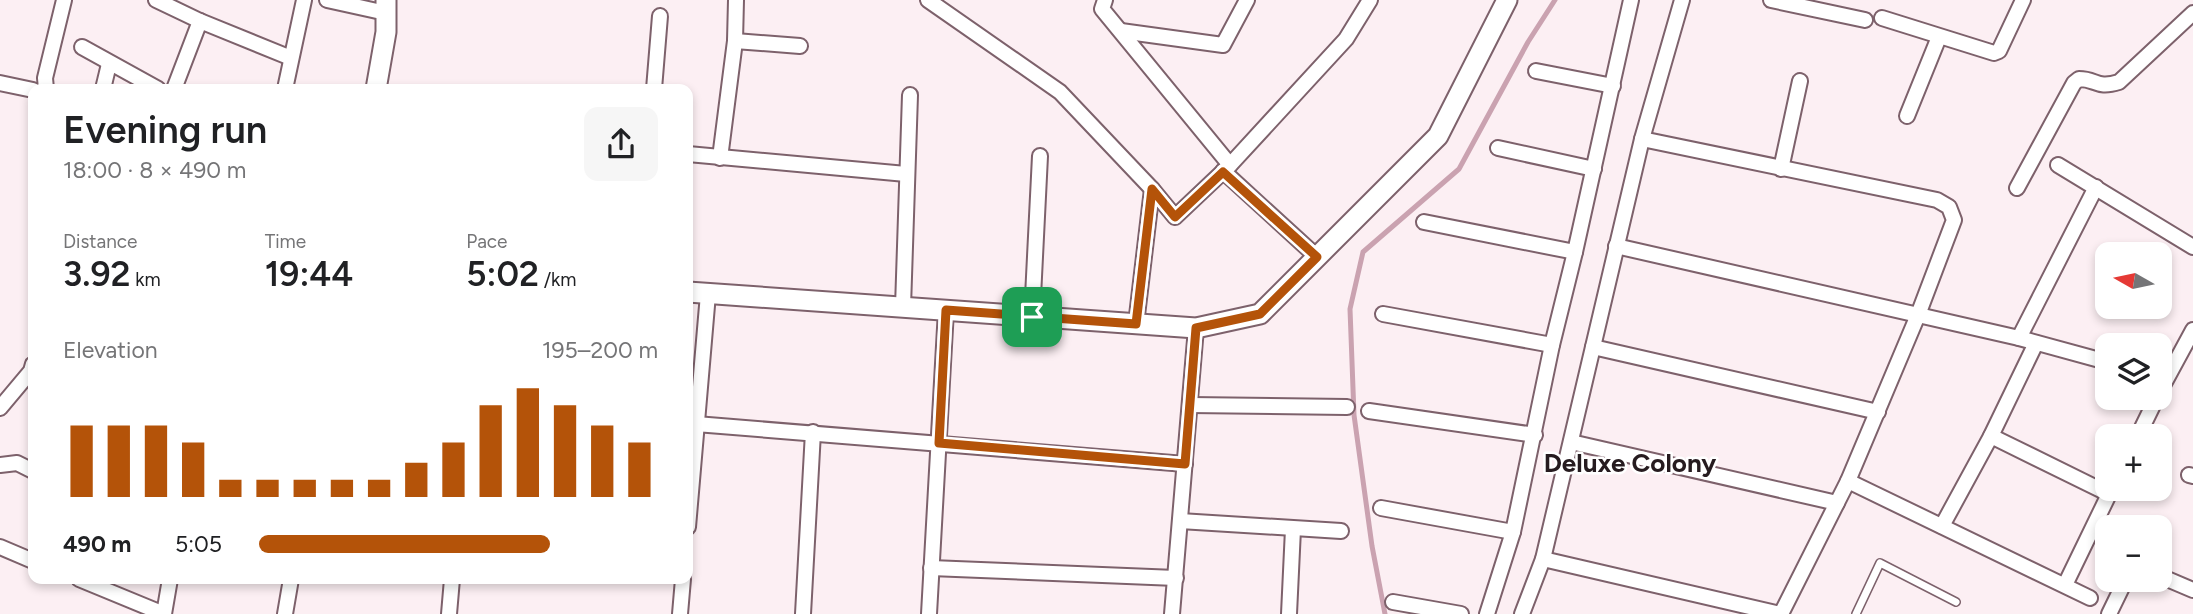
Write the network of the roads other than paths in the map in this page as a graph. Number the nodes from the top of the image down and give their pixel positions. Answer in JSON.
{"nodes":[{"id":1,"x":64,"y":0,"type":"edge"},
{"id":2,"x":156,"y":0,"type":"edge"},
{"id":3,"x":304,"y":0,"type":"edge"},
{"id":4,"x":327,"y":0,"type":"edge"},
{"id":5,"x":736,"y":0,"type":"edge"},
{"id":6,"x":928,"y":0,"type":"edge"},
{"id":7,"x":1105,"y":0,"type":"edge"},
{"id":8,"x":1247,"y":0,"type":"edge"},
{"id":9,"x":1370,"y":0,"type":"edge"},
{"id":10,"x":1507,"y":0,"type":"edge"},
{"id":11,"x":1631,"y":0,"type":"edge"},
{"id":12,"x":1682,"y":0,"type":"edge"},
{"id":13,"x":1771,"y":0,"type":"edge"},
{"id":14,"x":2023,"y":0,"type":"edge"},
{"id":15,"x":386,"y":6,"type":"edge"},
{"id":16,"x":2193,"y":13,"type":"edge"},
{"id":17,"x":660,"y":16,"type":"dead end"},
{"id":18,"x":1882,"y":18,"type":"dead end"},
{"id":19,"x":1865,"y":20,"type":"dead end"},
{"id":20,"x":200,"y":21,"type":"junction"},
{"id":21,"x":1121,"y":31,"type":"junction"},
{"id":22,"x":1939,"y":37,"type":"junction"},
{"id":23,"x":735,"y":41,"type":"junction"},
{"id":24,"x":800,"y":46,"type":"dead end"},
{"id":25,"x":82,"y":47,"type":"dead end"},
{"id":26,"x":291,"y":58,"type":"junction"},
{"id":27,"x":109,"y":64,"type":"junction"},
{"id":28,"x":1536,"y":71,"type":"dead end"},
{"id":29,"x":1800,"y":81,"type":"dead end"},
{"id":30,"x":0,"y":83,"type":"edge"},
{"id":31,"x":46,"y":84,"type":"edge"},
{"id":32,"x":104,"y":84,"type":"edge"},
{"id":33,"x":148,"y":84,"type":"edge"},
{"id":34,"x":176,"y":84,"type":"edge"},
{"id":35,"x":286,"y":84,"type":"edge"},
{"id":36,"x":377,"y":84,"type":"edge"},
{"id":37,"x":654,"y":84,"type":"edge"},
{"id":38,"x":1613,"y":86,"type":"junction"},
{"id":39,"x":28,"y":89,"type":"edge"},
{"id":40,"x":911,"y":94,"type":"dead end"},
{"id":41,"x":1907,"y":116,"type":"dead end"},
{"id":42,"x":1642,"y":139,"type":"junction"},
{"id":43,"x":1498,"y":148,"type":"dead end"},
{"id":44,"x":693,"y":155,"type":"edge"},
{"id":45,"x":1040,"y":156,"type":"dead end"},
{"id":46,"x":720,"y":158,"type":"junction"},
{"id":47,"x":2058,"y":164,"type":"dead end"},
{"id":48,"x":1227,"y":168,"type":"junction"},
{"id":49,"x":1594,"y":169,"type":"junction"},
{"id":50,"x":1781,"y":169,"type":"junction"},
{"id":51,"x":906,"y":174,"type":"junction"},
{"id":52,"x":2095,"y":187,"type":"junction"},
{"id":53,"x":2017,"y":188,"type":"dead end"},
{"id":54,"x":1152,"y":189,"type":"junction"},
{"id":55,"x":1424,"y":222,"type":"dead end"},
{"id":56,"x":1616,"y":246,"type":"junction"},
{"id":57,"x":2193,"y":247,"type":"edge"},
{"id":58,"x":1575,"y":253,"type":"junction"},
{"id":59,"x":1317,"y":257,"type":"junction"},
{"id":60,"x":698,"y":293,"type":"edge"},
{"id":61,"x":903,"y":307,"type":"junction"},
{"id":62,"x":946,"y":310,"type":"junction"},
{"id":63,"x":1382,"y":314,"type":"dead end"},
{"id":64,"x":1918,"y":315,"type":"junction"},
{"id":65,"x":1032,"y":317,"type":"junction"},
{"id":66,"x":1136,"y":324,"type":"junction"},
{"id":67,"x":1196,"y":328,"type":"junction"},
{"id":68,"x":2193,"y":330,"type":"edge"},
{"id":69,"x":2019,"y":338,"type":"junction"},
{"id":70,"x":2036,"y":344,"type":"junction"},
{"id":71,"x":1552,"y":345,"type":"junction"},
{"id":72,"x":1593,"y":347,"type":"junction"},
{"id":73,"x":2095,"y":359,"type":"edge"},
{"id":74,"x":2172,"y":365,"type":"edge"},
{"id":75,"x":28,"y":375,"type":"edge"},
{"id":76,"x":1190,"y":405,"type":"junction"},
{"id":77,"x":1347,"y":407,"type":"dead end"},
{"id":78,"x":0,"y":408,"type":"edge"},
{"id":79,"x":1370,"y":411,"type":"dead end"},
{"id":80,"x":1878,"y":412,"type":"junction"},
{"id":81,"x":696,"y":424,"type":"junction"},
{"id":82,"x":813,"y":432,"type":"junction"},
{"id":83,"x":1535,"y":435,"type":"junction"},
{"id":84,"x":1991,"y":436,"type":"junction"},
{"id":85,"x":1571,"y":442,"type":"junction"},
{"id":86,"x":939,"y":443,"type":"junction"},
{"id":87,"x":693,"y":463,"type":"edge"},
{"id":88,"x":1185,"y":464,"type":"junction"},
{"id":89,"x":0,"y":465,"type":"edge"},
{"id":90,"x":28,"y":468,"type":"edge"},
{"id":91,"x":1848,"y":481,"type":"junction"},
{"id":92,"x":2095,"y":484,"type":"edge"},
{"id":93,"x":2106,"y":501,"type":"edge"},
{"id":94,"x":1837,"y":503,"type":"junction"},
{"id":95,"x":1381,"y":508,"type":"dead end"},
{"id":96,"x":1180,"y":521,"type":"junction"},
{"id":97,"x":1942,"y":526,"type":"junction"},
{"id":98,"x":1293,"y":529,"type":"junction"},
{"id":99,"x":1341,"y":531,"type":"dead end"},
{"id":100,"x":1513,"y":532,"type":"junction"},
{"id":101,"x":0,"y":547,"type":"edge"},
{"id":102,"x":28,"y":559,"type":"edge"},
{"id":103,"x":1543,"y":559,"type":"junction"},
{"id":104,"x":931,"y":568,"type":"junction"},
{"id":105,"x":1176,"y":578,"type":"junction"},
{"id":106,"x":2172,"y":581,"type":"edge"},
{"id":107,"x":91,"y":584,"type":"edge"},
{"id":108,"x":169,"y":584,"type":"edge"},
{"id":109,"x":290,"y":584,"type":"edge"},
{"id":110,"x":452,"y":584,"type":"edge"},
{"id":111,"x":683,"y":584,"type":"edge"},
{"id":112,"x":2064,"y":585,"type":"junction"},
{"id":113,"x":2193,"y":590,"type":"edge"},
{"id":114,"x":2120,"y":592,"type":"edge"},
{"id":115,"x":2090,"y":598,"type":"dead end"},
{"id":116,"x":1393,"y":603,"type":"dead end"},
{"id":117,"x":1956,"y":603,"type":"dead end"},
{"id":118,"x":164,"y":614,"type":"edge"},
{"id":119,"x":285,"y":614,"type":"edge"},
{"id":120,"x":449,"y":614,"type":"edge"},
{"id":121,"x":680,"y":614,"type":"edge"},
{"id":122,"x":803,"y":614,"type":"edge"},
{"id":123,"x":929,"y":614,"type":"edge"},
{"id":124,"x":1172,"y":614,"type":"edge"},
{"id":125,"x":1289,"y":614,"type":"edge"},
{"id":126,"x":1461,"y":614,"type":"edge"},
{"id":127,"x":1487,"y":614,"type":"edge"},
{"id":128,"x":1522,"y":614,"type":"edge"},
{"id":129,"x":1780,"y":614,"type":"edge"},
{"id":130,"x":1856,"y":614,"type":"edge"},
{"id":131,"x":2109,"y":614,"type":"edge"}],
"edges":[{"from":1,"to":31,"type":"street"},
{"from":2,"to":20,"type":"street"},
{"from":3,"to":26,"type":"street"},
{"from":4,"to":15,"type":"street"},
{"from":5,"to":23,"type":"street"},
{"from":6,"to":54,"type":"street"},
{"from":7,"to":21,"type":"street"},
{"from":8,"to":21,"type":"street"},
{"from":9,"to":48,"type":"street"},
{"from":10,"to":59,"type":"street"},
{"from":11,"to":38,"type":"street"},
{"from":12,"to":42,"type":"street"},
{"from":13,"to":19,"type":"street"},
{"from":14,"to":22,"type":"street"},
{"from":15,"to":36,"type":"street"},
{"from":16,"to":53,"type":"street"},
{"from":17,"to":37,"type":"street"},
{"from":18,"to":22,"type":"street"},
{"from":20,"to":26,"type":"street"},
{"from":20,"to":34,"type":"street"},
{"from":21,"to":48,"type":"street"},
{"from":22,"to":41,"type":"street"},
{"from":23,"to":24,"type":"street"},
{"from":23,"to":46,"type":"street"},
{"from":25,"to":27,"type":"street"},
{"from":26,"to":35,"type":"street"},
{"from":27,"to":32,"type":"street"},
{"from":27,"to":33,"type":"street"},
{"from":28,"to":38,"type":"street"},
{"from":29,"to":50,"type":"street"},
{"from":30,"to":39,"type":"street"},
{"from":38,"to":49,"type":"street"},
{"from":40,"to":51,"type":"street"},
{"from":42,"to":50,"type":"street"},
{"from":42,"to":56,"type":"street"},
{"from":43,"to":49,"type":"street"},
{"from":44,"to":46,"type":"street"},
{"from":45,"to":65,"type":"street"},
{"from":46,"to":51,"type":"street"},
{"from":47,"to":52,"type":"street"},
{"from":48,"to":54,"type":"street"},
{"from":48,"to":59,"type":"street"},
{"from":49,"to":58,"type":"street"},
{"from":50,"to":64,"type":"street"},
{"from":51,"to":61,"type":"street"},
{"from":52,"to":57,"type":"street"},
{"from":52,"to":69,"type":"street"},
{"from":54,"to":66,"type":"street"},
{"from":55,"to":58,"type":"street"},
{"from":56,"to":64,"type":"street"},
{"from":56,"to":72,"type":"street"},
{"from":58,"to":71,"type":"street"},
{"from":59,"to":67,"type":"street"},
{"from":60,"to":61,"type":"street"},
{"from":60,"to":81,"type":"street"},
{"from":61,"to":62,"type":"street"},
{"from":62,"to":65,"type":"street"},
{"from":62,"to":86,"type":"street"},
{"from":63,"to":71,"type":"street"},
{"from":64,"to":69,"type":"street"},
{"from":64,"to":80,"type":"street"},
{"from":65,"to":66,"type":"street"},
{"from":66,"to":67,"type":"street"},
{"from":67,"to":76,"type":"street"},
{"from":68,"to":74,"type":"street"},
{"from":69,"to":70,"type":"street"},
{"from":70,"to":73,"type":"street"},
{"from":70,"to":84,"type":"street"},
{"from":71,"to":83,"type":"street"},
{"from":72,"to":80,"type":"street"},
{"from":72,"to":85,"type":"street"},
{"from":75,"to":78,"type":"street"},
{"from":76,"to":77,"type":"street"},
{"from":76,"to":88,"type":"street"},
{"from":79,"to":83,"type":"street"},
{"from":80,"to":91,"type":"street"},
{"from":81,"to":82,"type":"street"},
{"from":81,"to":87,"type":"street"},
{"from":82,"to":86,"type":"street"},
{"from":82,"to":122,"type":"street"},
{"from":83,"to":100,"type":"street"},
{"from":84,"to":92,"type":"street"},
{"from":84,"to":97,"type":"street"},
{"from":85,"to":94,"type":"street"},
{"from":85,"to":103,"type":"street"},
{"from":86,"to":88,"type":"street"},
{"from":86,"to":104,"type":"street"},
{"from":88,"to":96,"type":"street"},
{"from":89,"to":90,"type":"street"},
{"from":91,"to":94,"type":"street"},
{"from":91,"to":97,"type":"street"},
{"from":93,"to":112,"type":"street"},
{"from":94,"to":129,"type":"street"},
{"from":95,"to":100,"type":"street"},
{"from":96,"to":98,"type":"street"},
{"from":96,"to":105,"type":"street"},
{"from":97,"to":112,"type":"street"},
{"from":98,"to":99,"type":"street"},
{"from":98,"to":125,"type":"street"},
{"from":100,"to":127,"type":"street"},
{"from":101,"to":102,"type":"street"},
{"from":103,"to":128,"type":"street"},
{"from":103,"to":129,"type":"street"},
{"from":104,"to":105,"type":"street"},
{"from":104,"to":123,"type":"street"},
{"from":105,"to":124,"type":"street"},
{"from":106,"to":113,"type":"street"},
{"from":107,"to":118,"type":"street"},
{"from":108,"to":118,"type":"street"},
{"from":109,"to":119,"type":"street"},
{"from":110,"to":120,"type":"street"},
{"from":111,"to":121,"type":"street"},
{"from":112,"to":115,"type":"street"},
{"from":114,"to":131,"type":"street"},
{"from":116,"to":126,"type":"street"},
{"from":117,"to":130,"type":"lane"}]}
